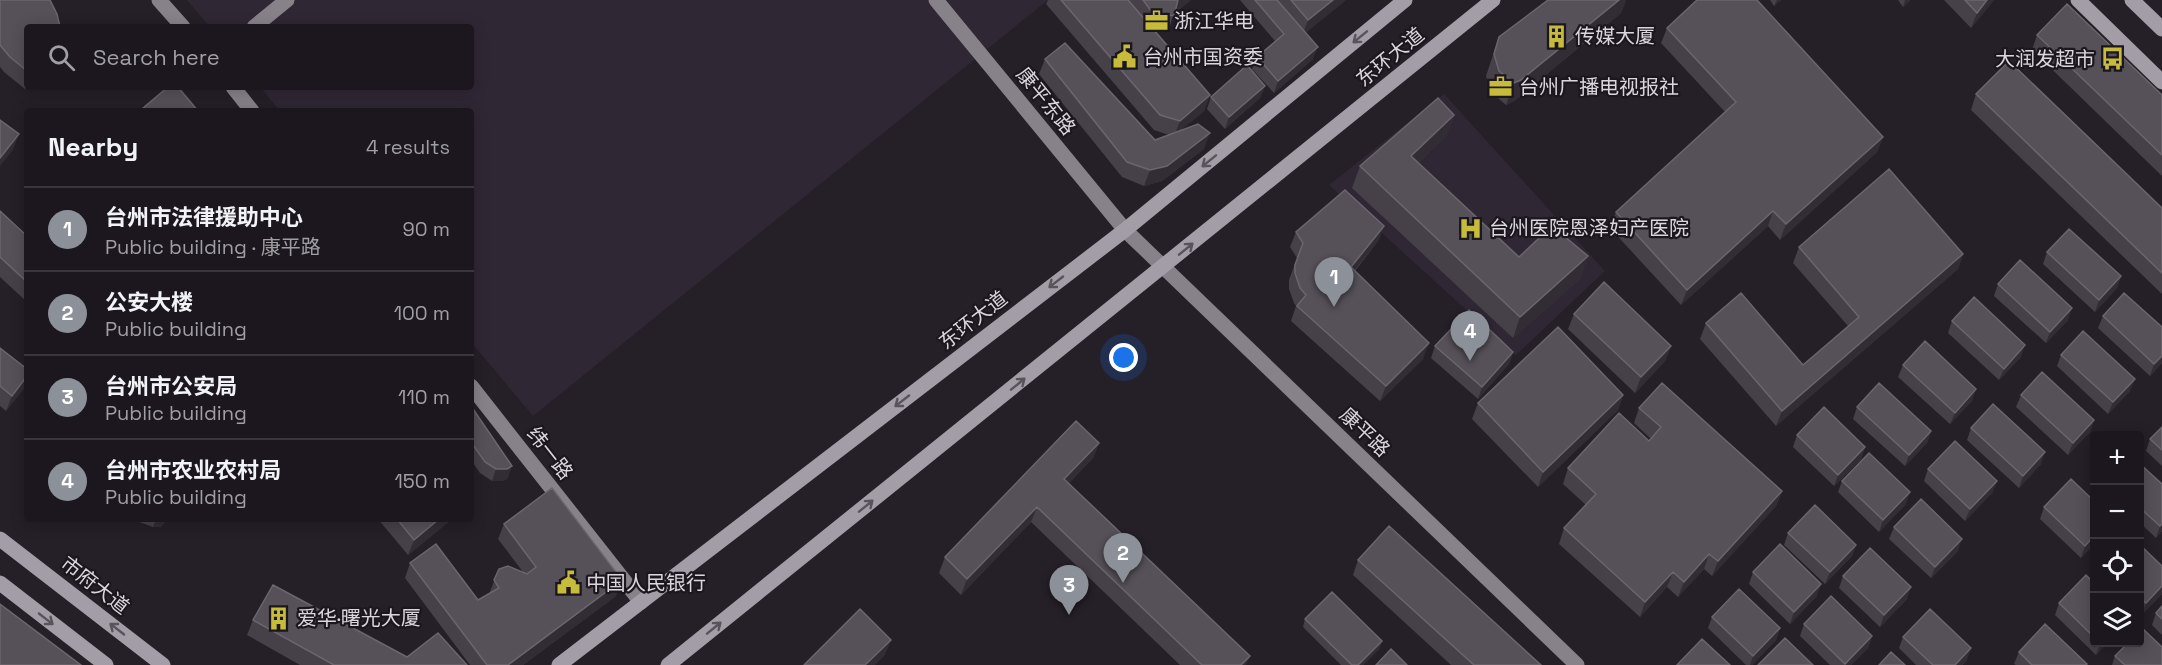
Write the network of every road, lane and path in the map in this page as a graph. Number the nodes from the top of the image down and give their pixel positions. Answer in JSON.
{"nodes":[{"id":1,"x":159,"y":0,"type":"edge"},
{"id":2,"x":287,"y":0,"type":"edge"},
{"id":3,"x":936,"y":0,"type":"edge"},
{"id":4,"x":1405,"y":0,"type":"edge"},
{"id":5,"x":1493,"y":0,"type":"edge"},
{"id":6,"x":2078,"y":0,"type":"edge"},
{"id":7,"x":2132,"y":0,"type":"edge"},
{"id":8,"x":180,"y":24,"type":"edge"},
{"id":9,"x":258,"y":24,"type":"edge"},
{"id":10,"x":2162,"y":28,"type":"edge"},
{"id":11,"x":2162,"y":82,"type":"edge"},
{"id":12,"x":235,"y":90,"type":"edge"},
{"id":13,"x":250,"y":108,"type":"edge"},
{"id":14,"x":1125,"y":230,"type":"junction"},
{"id":15,"x":1163,"y":267,"type":"junction"},
{"id":16,"x":474,"y":390,"type":"edge"},
{"id":17,"x":0,"y":539,"type":"edge"},
{"id":18,"x":0,"y":583,"type":"edge"},
{"id":19,"x":641,"y":602,"type":"junction"},
{"id":20,"x":106,"y":665,"type":"edge"},
{"id":21,"x":163,"y":665,"type":"edge"},
{"id":22,"x":559,"y":665,"type":"edge"},
{"id":23,"x":668,"y":665,"type":"edge"},
{"id":24,"x":1577,"y":665,"type":"edge"}],
"edges":[{"from":1,"to":8,"type":"street"},
{"from":2,"to":9,"type":"street"},
{"from":3,"to":14,"type":"street","name":"康平东路"},
{"from":4,"to":14,"type":"main road","name":"东环大道","one_way":true},
{"from":15,"to":5,"type":"main road","name":"东环大道","one_way":true},
{"from":6,"to":11,"type":"main road"},
{"from":7,"to":10,"type":"main road"},
{"from":12,"to":13,"type":"street"},
{"from":14,"to":15,"type":"street","name":"康平路"},
{"from":14,"to":19,"type":"main road","name":"东环大道","one_way":true},
{"from":23,"to":15,"type":"main road","name":"东环大道","one_way":true},
{"from":15,"to":24,"type":"street","name":"康平路"},
{"from":16,"to":19,"type":"street","name":"纬一路"},
{"from":21,"to":17,"type":"main road","name":"市府大道","one_way":true},
{"from":18,"to":20,"type":"main road","one_way":true},
{"from":19,"to":22,"type":"main road","name":"东环大道"}]}
